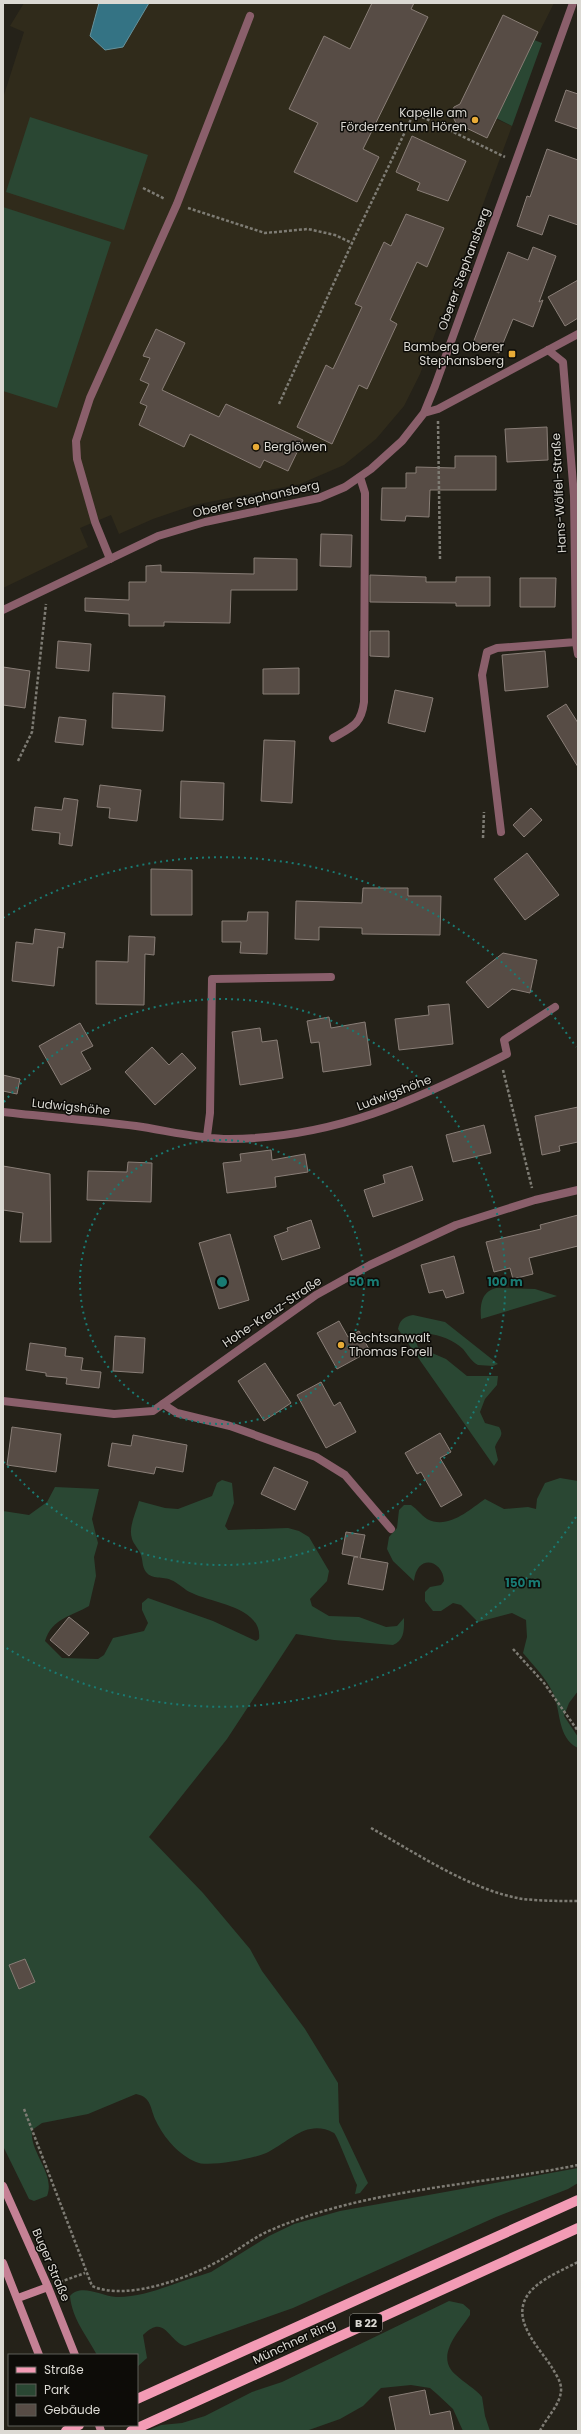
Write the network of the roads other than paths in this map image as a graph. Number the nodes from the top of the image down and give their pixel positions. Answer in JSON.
{"nodes":[{"id":1,"x":573,"y":3,"type":"edge"},
{"id":2,"x":250,"y":16,"type":"dead end"},
{"id":3,"x":578,"y":334,"type":"edge"},
{"id":4,"x":548,"y":350,"type":"junction"},
{"id":5,"x":424,"y":413,"type":"junction"},
{"id":6,"x":360,"y":477,"type":"junction"},
{"id":7,"x":110,"y":559,"type":"junction"},
{"id":8,"x":3,"y":610,"type":"edge"},
{"id":9,"x":576,"y":642,"type":"junction"},
{"id":10,"x":578,"y":654,"type":"edge"},
{"id":11,"x":333,"y":738,"type":"dead end"},
{"id":12,"x":501,"y":832,"type":"dead end"},
{"id":13,"x":331,"y":977,"type":"dead end"},
{"id":14,"x":556,"y":1007,"type":"dead end"},
{"id":15,"x":3,"y":1112,"type":"edge"},
{"id":16,"x":207,"y":1136,"type":"junction"},
{"id":17,"x":578,"y":1190,"type":"edge"},
{"id":18,"x":3,"y":1401,"type":"edge"},
{"id":19,"x":163,"y":1404,"type":"junction"},
{"id":20,"x":391,"y":1529,"type":"dead end"},
{"id":21,"x":3,"y":2186,"type":"edge"},
{"id":22,"x":578,"y":2200,"type":"edge"},
{"id":23,"x":578,"y":2228,"type":"edge"},
{"id":24,"x":3,"y":2263,"type":"edge"},
{"id":25,"x":48,"y":2287,"type":"junction"},
{"id":26,"x":18,"y":2298,"type":"junction"},
{"id":27,"x":39,"y":2354,"type":"edge"},
{"id":28,"x":75,"y":2354,"type":"edge"},
{"id":29,"x":138,"y":2399,"type":"edge"},
{"id":30,"x":77,"y":2426,"type":"edge"},
{"id":31,"x":66,"y":2431,"type":"edge"},
{"id":32,"x":131,"y":2431,"type":"edge"}],
"edges":[{"from":1,"to":5,"type":"street","name":"Oberer Stephansberg"},
{"from":2,"to":7,"type":"street"},
{"from":3,"to":4,"type":"street"},
{"from":4,"to":5,"type":"street"},
{"from":4,"to":9,"type":"street","name":"Hans-Wölfel-Straße"},
{"from":5,"to":6,"type":"street","name":"Oberer Stephansberg"},
{"from":6,"to":7,"type":"street","name":"Oberer Stephansberg"},
{"from":6,"to":11,"type":"street"},
{"from":7,"to":8,"type":"street","name":"Oberer Stephansberg"},
{"from":9,"to":10,"type":"street","name":"Hans-Wölfel-Straße"},
{"from":9,"to":12,"type":"street"},
{"from":13,"to":16,"type":"street"},
{"from":14,"to":16,"type":"street","name":"Ludwigshöhe"},
{"from":15,"to":16,"type":"street","name":"Ludwigshöhe"},
{"from":17,"to":19,"type":"street","name":"Hohe-Kreuz-Straße"},
{"from":18,"to":19,"type":"street","name":"Hohe-Kreuz-Straße"},
{"from":19,"to":20,"type":"street"},
{"from":21,"to":25,"type":"street","name":"Buger Straße"},
{"from":22,"to":29,"type":"main road","name":"Münchner Ring","number":"B 22"},
{"from":23,"to":32,"type":"main road","name":"Münchner Ring","number":"B 22"},
{"from":24,"to":26,"type":"street"},
{"from":25,"to":26,"type":"street"},
{"from":25,"to":28,"type":"street","name":"Buger Straße"},
{"from":26,"to":27,"type":"street"},
{"from":30,"to":31,"type":"main road"}]}
